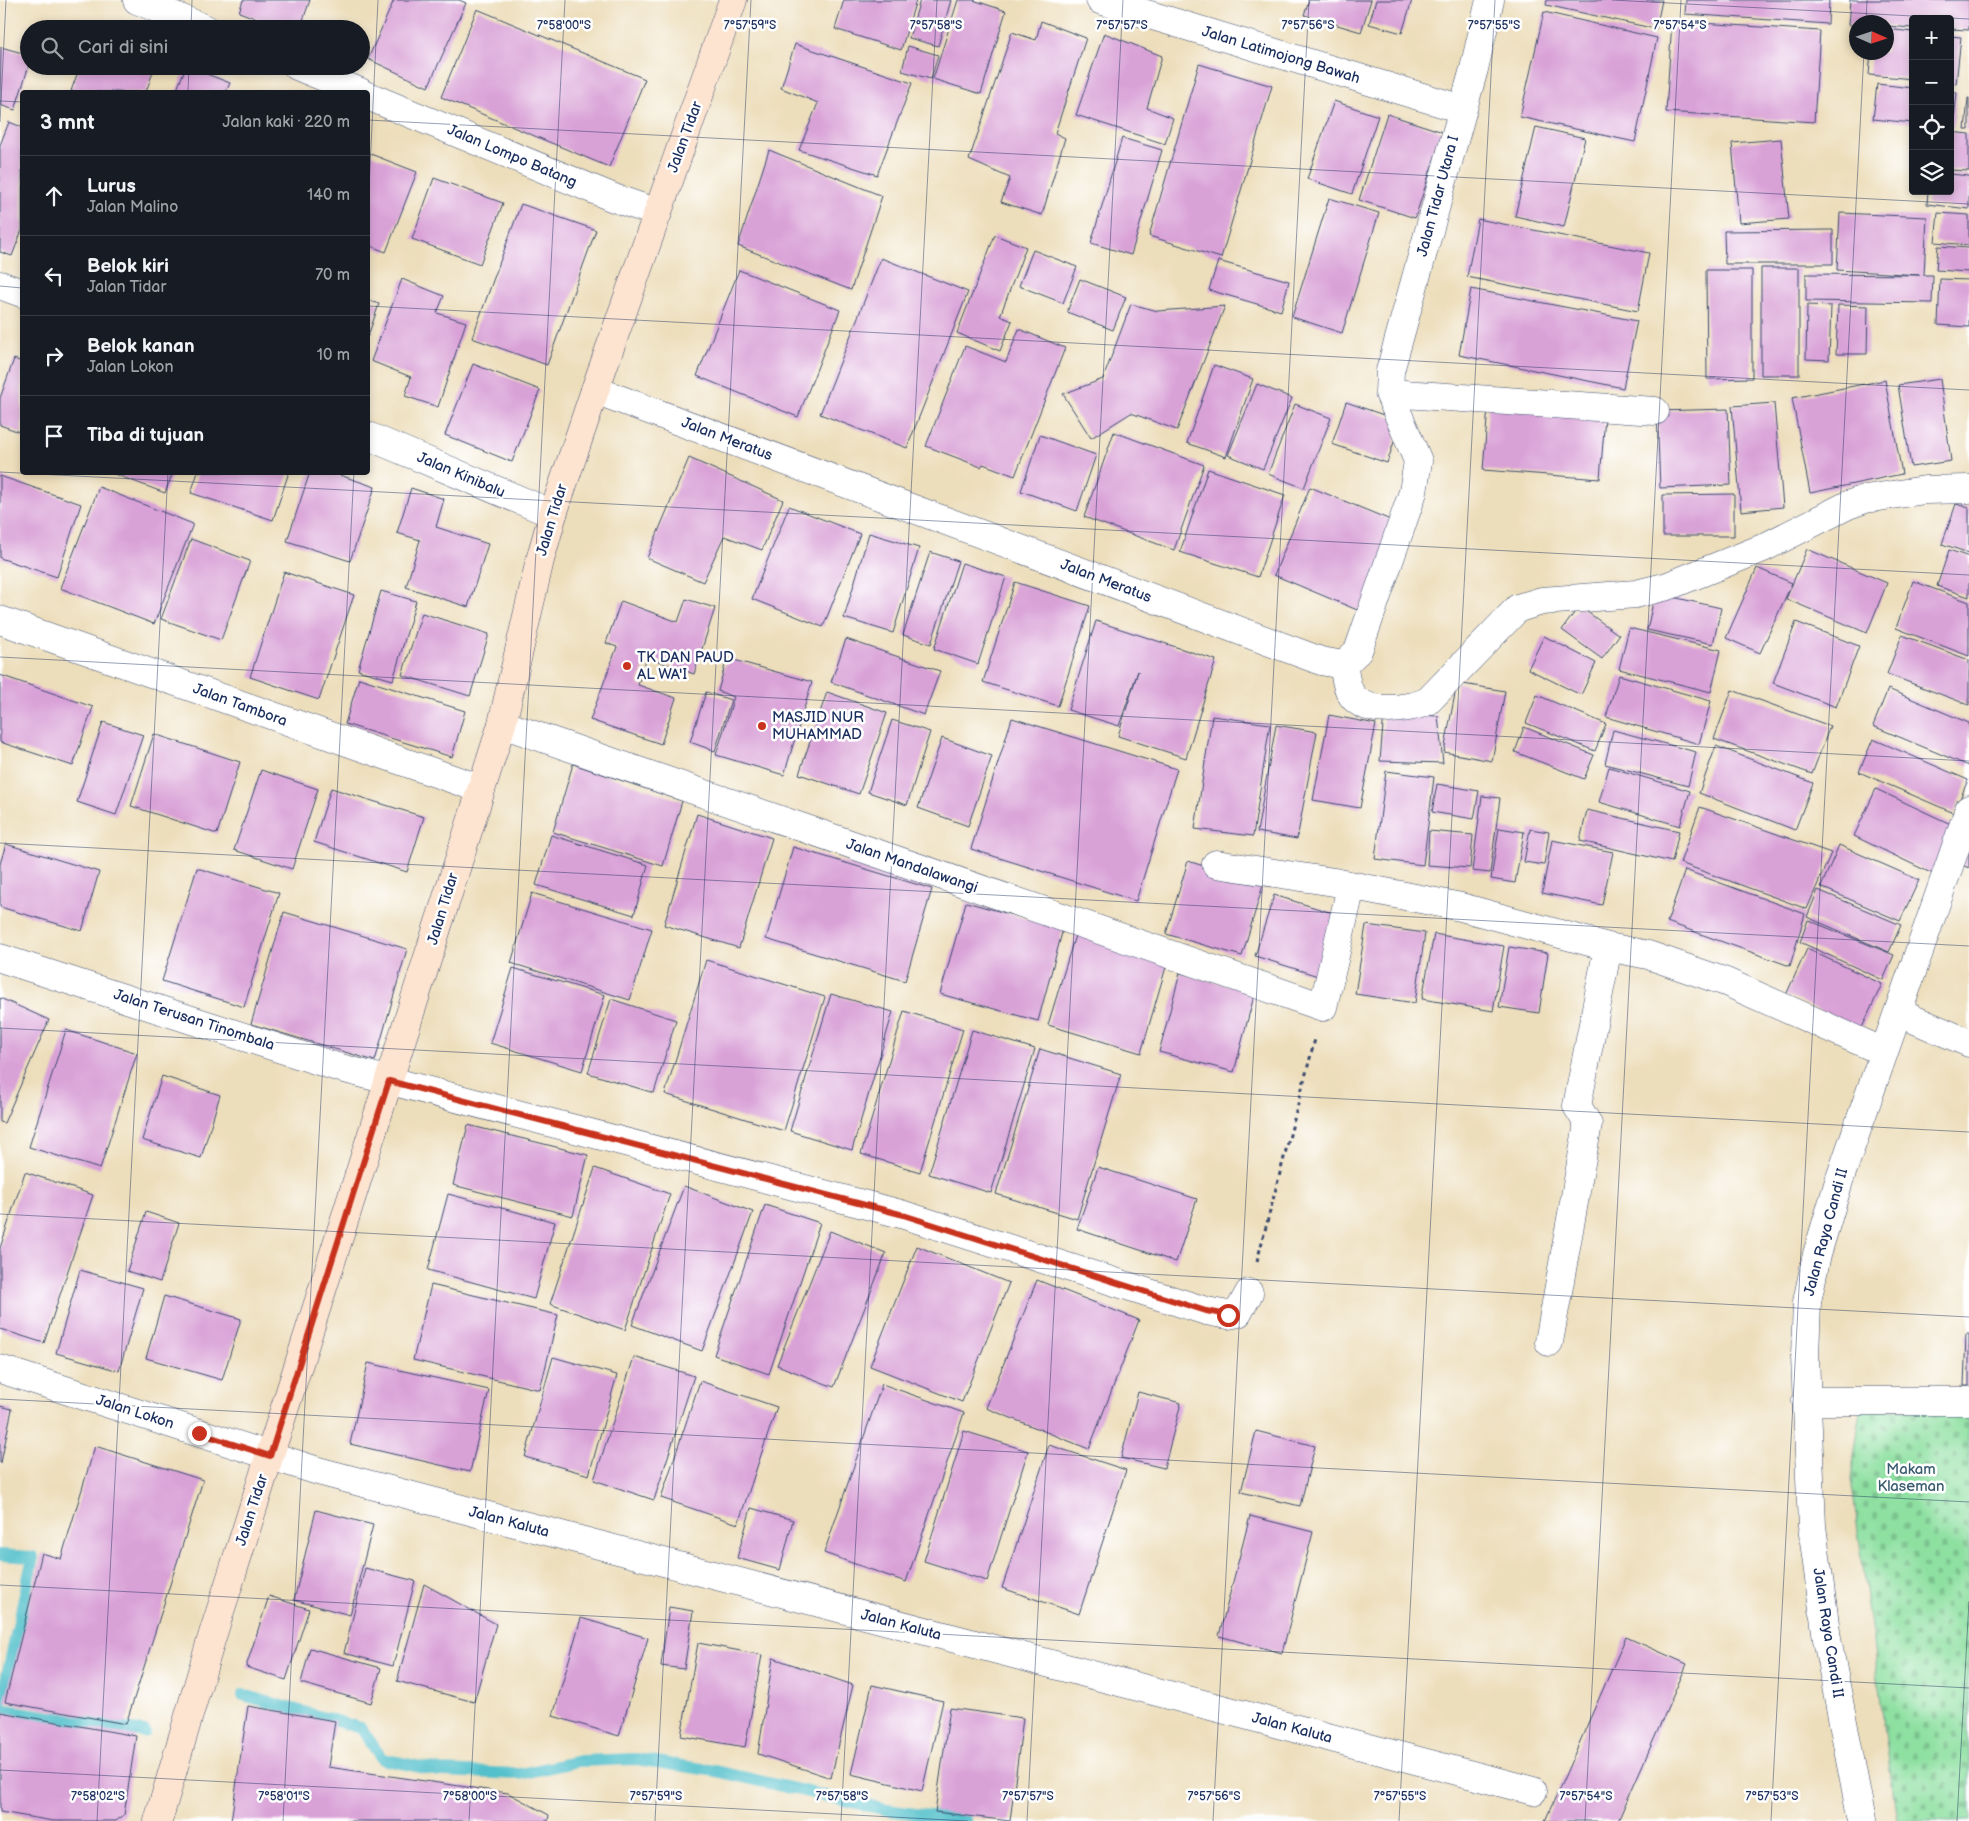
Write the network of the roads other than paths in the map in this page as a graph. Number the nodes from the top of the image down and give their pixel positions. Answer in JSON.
{"nodes":[{"id":1,"x":137,"y":0,"type":"edge"},
{"id":2,"x":733,"y":0,"type":"edge"},
{"id":3,"x":1100,"y":0,"type":"edge"},
{"id":4,"x":1490,"y":0,"type":"edge"},
{"id":5,"x":185,"y":20,"type":"edge"},
{"id":6,"x":319,"y":75,"type":"edge"},
{"id":7,"x":355,"y":90,"type":"edge"},
{"id":8,"x":370,"y":97,"type":"edge"},
{"id":9,"x":1462,"y":109,"type":"junction"},
{"id":10,"x":658,"y":213,"type":"junction"},
{"id":11,"x":0,"y":285,"type":"edge"},
{"id":12,"x":20,"y":292,"type":"edge"},
{"id":13,"x":595,"y":390,"type":"junction"},
{"id":14,"x":1389,"y":393,"type":"junction"},
{"id":15,"x":1655,"y":410,"type":"dead end"},
{"id":16,"x":370,"y":437,"type":"edge"},
{"id":17,"x":1969,"y":489,"type":"edge"},
{"id":18,"x":553,"y":514,"type":"junction"},
{"id":19,"x":0,"y":620,"type":"edge"},
{"id":20,"x":1343,"y":665,"type":"junction"},
{"id":21,"x":502,"y":724,"type":"junction"},
{"id":22,"x":481,"y":789,"type":"junction"},
{"id":23,"x":1969,"y":809,"type":"edge"},
{"id":24,"x":1964,"y":840,"type":"edge"},
{"id":25,"x":1216,"y":864,"type":"dead end"},
{"id":26,"x":1351,"y":887,"type":"junction"},
{"id":27,"x":1608,"y":947,"type":"junction"},
{"id":28,"x":0,"y":958,"type":"edge"},
{"id":29,"x":1899,"y":1013,"type":"junction"},
{"id":30,"x":1969,"y":1043,"type":"edge"},
{"id":31,"x":1884,"y":1052,"type":"junction"},
{"id":32,"x":389,"y":1081,"type":"junction"},
{"id":33,"x":1249,"y":1293,"type":"road end"},
{"id":34,"x":1549,"y":1342,"type":"dead end"},
{"id":35,"x":0,"y":1369,"type":"edge"},
{"id":36,"x":1806,"y":1401,"type":"junction"},
{"id":37,"x":1969,"y":1401,"type":"edge"},
{"id":38,"x":270,"y":1456,"type":"junction"},
{"id":39,"x":1533,"y":1791,"type":"dead end"},
{"id":40,"x":158,"y":1821,"type":"edge"},
{"id":41,"x":1862,"y":1821,"type":"edge"}],
"edges":[{"from":1,"to":5,"type":"street"},
{"from":2,"to":10,"type":"main road","name":"Jalan Tidar"},
{"from":3,"to":9,"type":"street","name":"Jalan Latimojong Bawah"},
{"from":4,"to":9,"type":"street","name":"Jalan Tidar Utara I"},
{"from":6,"to":7,"type":"street"},
{"from":8,"to":10,"type":"street","name":"Jalan Lompo Batang"},
{"from":9,"to":14,"type":"street","name":"Jalan Tidar Utara I"},
{"from":10,"to":13,"type":"main road","name":"Jalan Tidar"},
{"from":11,"to":12,"type":"street"},
{"from":13,"to":18,"type":"main road","name":"Jalan Tidar"},
{"from":13,"to":20,"type":"street","name":"Jalan Meratus"},
{"from":14,"to":15,"type":"street"},
{"from":14,"to":20,"type":"street"},
{"from":16,"to":18,"type":"street","name":"Jalan Kinibalu"},
{"from":17,"to":20,"type":"street"},
{"from":18,"to":21,"type":"main road","name":"Jalan Tidar"},
{"from":19,"to":22,"type":"street","name":"Jalan Tambora"},
{"from":21,"to":22,"type":"main road","name":"Jalan Tidar"},
{"from":21,"to":26,"type":"street","name":"Jalan Mandalawangi"},
{"from":22,"to":32,"type":"main road","name":"Jalan Tidar"},
{"from":23,"to":24,"type":"street","name":"Jalan Raya Candi II"},
{"from":24,"to":29,"type":"street","name":"Jalan Raya Candi II"},
{"from":25,"to":26,"type":"street"},
{"from":26,"to":27,"type":"street"},
{"from":27,"to":31,"type":"street"},
{"from":27,"to":34,"type":"street"},
{"from":28,"to":32,"type":"street","name":"Jalan Terusan Tinombala"},
{"from":29,"to":30,"type":"street"},
{"from":29,"to":31,"type":"street","name":"Jalan Raya Candi II"},
{"from":31,"to":36,"type":"street","name":"Jalan Raya Candi II"},
{"from":32,"to":33,"type":"street","name":"Jalan Terusan Tinombala"},
{"from":32,"to":38,"type":"main road","name":"Jalan Tidar"},
{"from":35,"to":38,"type":"street","name":"Jalan Lokon"},
{"from":36,"to":37,"type":"street"},
{"from":36,"to":41,"type":"street","name":"Jalan Raya Candi II"},
{"from":38,"to":39,"type":"street","name":"Jalan Kaluta"},
{"from":38,"to":40,"type":"main road","name":"Jalan Tidar"}]}
